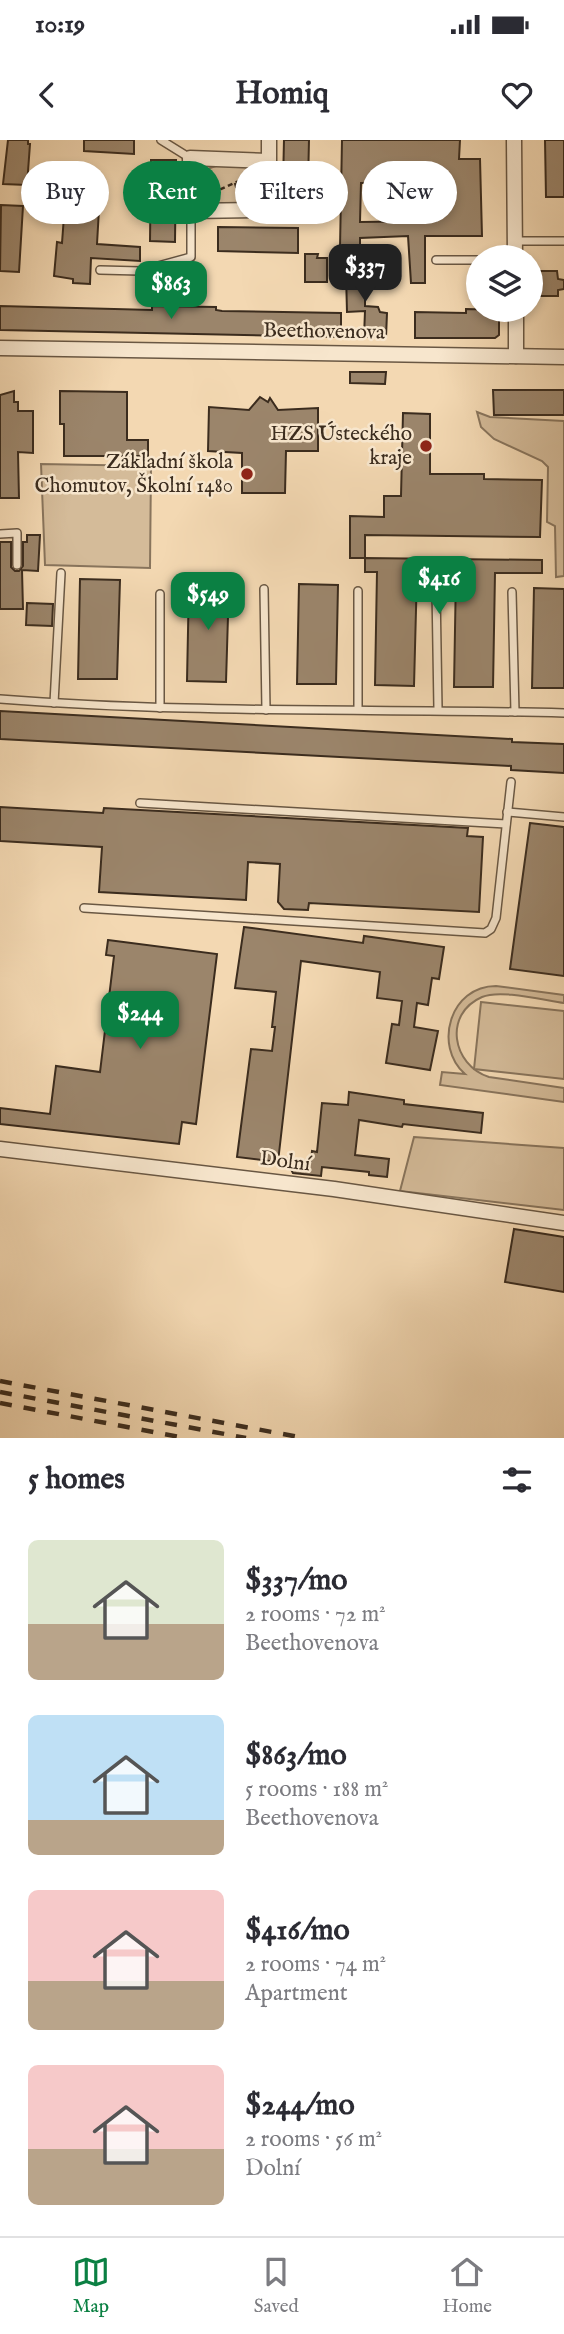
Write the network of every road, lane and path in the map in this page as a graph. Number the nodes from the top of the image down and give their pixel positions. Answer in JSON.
{"nodes":[{"id":1,"x":161,"y":140,"type":"edge"},
{"id":2,"x":269,"y":140,"type":"edge"},
{"id":3,"x":514,"y":140,"type":"edge"},
{"id":4,"x":190,"y":158,"type":"junction"},
{"id":5,"x":245,"y":160,"type":"junction"},
{"id":6,"x":190,"y":161,"type":"edge"},
{"id":7,"x":268,"y":161,"type":"joint"},
{"id":8,"x":221,"y":189,"type":"edge"},
{"id":9,"x":191,"y":224,"type":"edge"},
{"id":10,"x":515,"y":241,"type":"junction"},
{"id":11,"x":564,"y":241,"type":"edge"},
{"id":12,"x":515,"y":245,"type":"edge"},
{"id":13,"x":436,"y":260,"type":"dead end"},
{"id":14,"x":466,"y":260,"type":"edge"},
{"id":15,"x":100,"y":270,"type":"dead end"},
{"id":16,"x":516,"y":322,"type":"edge"},
{"id":17,"x":0,"y":348,"type":"edge"},
{"id":18,"x":516,"y":356,"type":"junction"},
{"id":19,"x":564,"y":357,"type":"edge"},
{"id":20,"x":0,"y":534,"type":"edge"},
{"id":21,"x":17,"y":565,"type":"dead end"},
{"id":22,"x":61,"y":573,"type":"dead end"},
{"id":23,"x":264,"y":589,"type":"dead end"},
{"id":24,"x":436,"y":589,"type":"dead end"},
{"id":25,"x":358,"y":591,"type":"dead end"},
{"id":26,"x":512,"y":592,"type":"dead end"},
{"id":27,"x":160,"y":594,"type":"dead end"},
{"id":28,"x":0,"y":699,"type":"edge"},
{"id":29,"x":54,"y":704,"type":"junction"},
{"id":30,"x":160,"y":708,"type":"junction"},
{"id":31,"x":358,"y":709,"type":"junction"},
{"id":32,"x":438,"y":709,"type":"junction"},
{"id":33,"x":266,"y":710,"type":"junction"},
{"id":34,"x":515,"y":712,"type":"junction"},
{"id":35,"x":564,"y":713,"type":"edge"},
{"id":36,"x":511,"y":782,"type":"dead end"},
{"id":37,"x":140,"y":803,"type":"dead end"},
{"id":38,"x":508,"y":812,"type":"junction"},
{"id":39,"x":564,"y":817,"type":"edge"},
{"id":40,"x":506,"y":824,"type":"junction"},
{"id":41,"x":84,"y":908,"type":"dead end"},
{"id":42,"x":0,"y":1149,"type":"edge"},
{"id":43,"x":564,"y":1223,"type":"edge"}],
"edges":[{"from":1,"to":4,"type":"lane"},
{"from":2,"to":7,"type":"street"},
{"from":3,"to":10,"type":"street"},
{"from":4,"to":5,"type":"street"},
{"from":4,"to":6,"type":"street"},
{"from":5,"to":7,"type":"street"},
{"from":5,"to":8,"type":"path"},
{"from":9,"to":15,"type":"lane"},
{"from":10,"to":11,"type":"lane"},
{"from":10,"to":12,"type":"street"},
{"from":13,"to":14,"type":"lane"},
{"from":16,"to":18,"type":"street"},
{"from":17,"to":18,"type":"street","name":"Beethovenova"},
{"from":18,"to":19,"type":"street","name":"Beethovenova"},
{"from":20,"to":21,"type":"lane"},
{"from":22,"to":29,"type":"lane"},
{"from":23,"to":33,"type":"lane"},
{"from":24,"to":32,"type":"lane"},
{"from":25,"to":31,"type":"lane"},
{"from":26,"to":34,"type":"lane"},
{"from":27,"to":30,"type":"lane"},
{"from":28,"to":29,"type":"lane"},
{"from":29,"to":30,"type":"lane"},
{"from":30,"to":33,"type":"lane"},
{"from":31,"to":32,"type":"lane"},
{"from":31,"to":33,"type":"lane"},
{"from":32,"to":34,"type":"lane"},
{"from":34,"to":35,"type":"lane"},
{"from":36,"to":38,"type":"lane"},
{"from":37,"to":40,"type":"lane"},
{"from":38,"to":39,"type":"lane"},
{"from":38,"to":40,"type":"lane"},
{"from":40,"to":41,"type":"lane"},
{"from":42,"to":43,"type":"street","name":"Dolní"}]}
